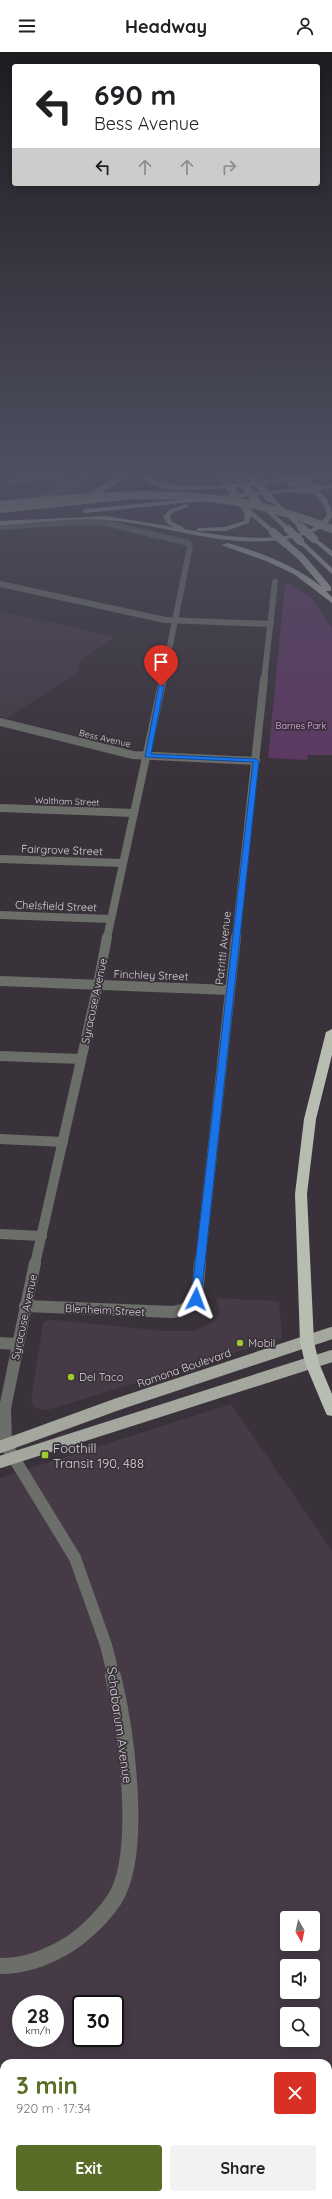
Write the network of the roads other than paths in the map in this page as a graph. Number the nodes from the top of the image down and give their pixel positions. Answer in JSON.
{"nodes":[{"id":1,"x":184,"y":575,"type":"edge"},
{"id":2,"x":300,"y":575,"type":"edge"},
{"id":3,"x":317,"y":575,"type":"edge"},
{"id":4,"x":275,"y":582,"type":"dead end"},
{"id":5,"x":0,"y":584,"type":"edge"},
{"id":6,"x":332,"y":595,"type":"edge"},
{"id":7,"x":332,"y":601,"type":"edge"},
{"id":8,"x":174,"y":621,"type":"junction"},
{"id":9,"x":271,"y":624,"type":"junction"},
{"id":10,"x":0,"y":722,"type":"edge"},
{"id":11,"x":147,"y":756,"type":"junction"},
{"id":12,"x":256,"y":761,"type":"junction"},
{"id":13,"x":0,"y":808,"type":"edge"},
{"id":14,"x":134,"y":813,"type":"junction"},
{"id":15,"x":0,"y":859,"type":"edge"},
{"id":16,"x":122,"y":864,"type":"junction"},
{"id":17,"x":0,"y":915,"type":"edge"},
{"id":18,"x":110,"y":919,"type":"junction"},
{"id":19,"x":0,"y":980,"type":"edge"},
{"id":20,"x":98,"y":985,"type":"junction"},
{"id":21,"x":230,"y":990,"type":"junction"},
{"id":22,"x":332,"y":1032,"type":"edge"},
{"id":23,"x":0,"y":1056,"type":"edge"},
{"id":24,"x":81,"y":1060,"type":"junction"},
{"id":25,"x":0,"y":1139,"type":"edge"},
{"id":26,"x":63,"y":1142,"type":"junction"},
{"id":27,"x":0,"y":1234,"type":"edge"},
{"id":28,"x":42,"y":1236,"type":"junction"},
{"id":29,"x":25,"y":1306,"type":"junction"},
{"id":30,"x":185,"y":1311,"type":"joint"},
{"id":31,"x":332,"y":1333,"type":"edge"},
{"id":32,"x":307,"y":1342,"type":"junction"},
{"id":33,"x":0,"y":1343,"type":"edge"},
{"id":34,"x":18,"y":1344,"type":"junction"},
{"id":35,"x":332,"y":1356,"type":"edge"},
{"id":36,"x":312,"y":1363,"type":"junction"},
{"id":37,"x":332,"y":1411,"type":"edge"},
{"id":38,"x":3,"y":1446,"type":"edge"},
{"id":39,"x":14,"y":1458,"type":"junction"},
{"id":40,"x":0,"y":1462,"type":"edge"},
{"id":41,"x":0,"y":1966,"type":"edge"}],
"edges":[{"from":1,"to":8,"type":"street","name":"Syracuse Avenue"},
{"from":2,"to":7,"type":"highway"},
{"from":3,"to":6,"type":"highway","bridge":true},
{"from":4,"to":9,"type":"street","name":"Patritti Avenue"},
{"from":5,"to":8,"type":"street"},
{"from":8,"to":9,"type":"street"},
{"from":8,"to":11,"type":"street","name":"Syracuse Avenue"},
{"from":9,"to":12,"type":"street","name":"Patritti Avenue"},
{"from":10,"to":11,"type":"street","name":"Bess Avenue"},
{"from":11,"to":12,"type":"street","name":"Bess Avenue"},
{"from":11,"to":14,"type":"street","name":"Syracuse Avenue"},
{"from":12,"to":21,"type":"street","name":"Patritti Avenue"},
{"from":13,"to":14,"type":"street","name":"Waltham Street"},
{"from":14,"to":16,"type":"street","name":"Syracuse Avenue"},
{"from":15,"to":16,"type":"street","name":"Fairgrove Street"},
{"from":16,"to":18,"type":"street","name":"Syracuse Avenue"},
{"from":17,"to":18,"type":"street","name":"Chelsfield Street"},
{"from":18,"to":20,"type":"street","name":"Syracuse Avenue"},
{"from":19,"to":20,"type":"street","name":"Finchley Street"},
{"from":20,"to":21,"type":"street","name":"Finchley Street"},
{"from":20,"to":24,"type":"street","name":"Syracuse Avenue"},
{"from":21,"to":30,"type":"street","name":"Patritti Avenue"},
{"from":22,"to":32,"type":"highway"},
{"from":23,"to":24,"type":"street"},
{"from":24,"to":26,"type":"street","name":"Syracuse Avenue"},
{"from":25,"to":26,"type":"street"},
{"from":26,"to":28,"type":"street","name":"Syracuse Avenue"},
{"from":27,"to":28,"type":"street"},
{"from":28,"to":29,"type":"street","name":"Syracuse Avenue"},
{"from":29,"to":30,"type":"street","name":"Blenheim Street"},
{"from":29,"to":34,"type":"street","name":"Syracuse Avenue"},
{"from":31,"to":32,"type":"main road","name":"Ramona Boulevard"},
{"from":32,"to":36,"type":"highway"},
{"from":32,"to":38,"type":"main road","name":"Ramona Boulevard"},
{"from":33,"to":34,"type":"street"},
{"from":34,"to":38,"type":"street","name":"Syracuse Avenue"},
{"from":35,"to":36,"type":"main road"},
{"from":36,"to":37,"type":"highway"},
{"from":36,"to":39,"type":"main road"},
{"from":38,"to":39,"type":"street"},
{"from":39,"to":40,"type":"main road"},
{"from":39,"to":41,"type":"street","name":"Schabarum Avenue"}]}
